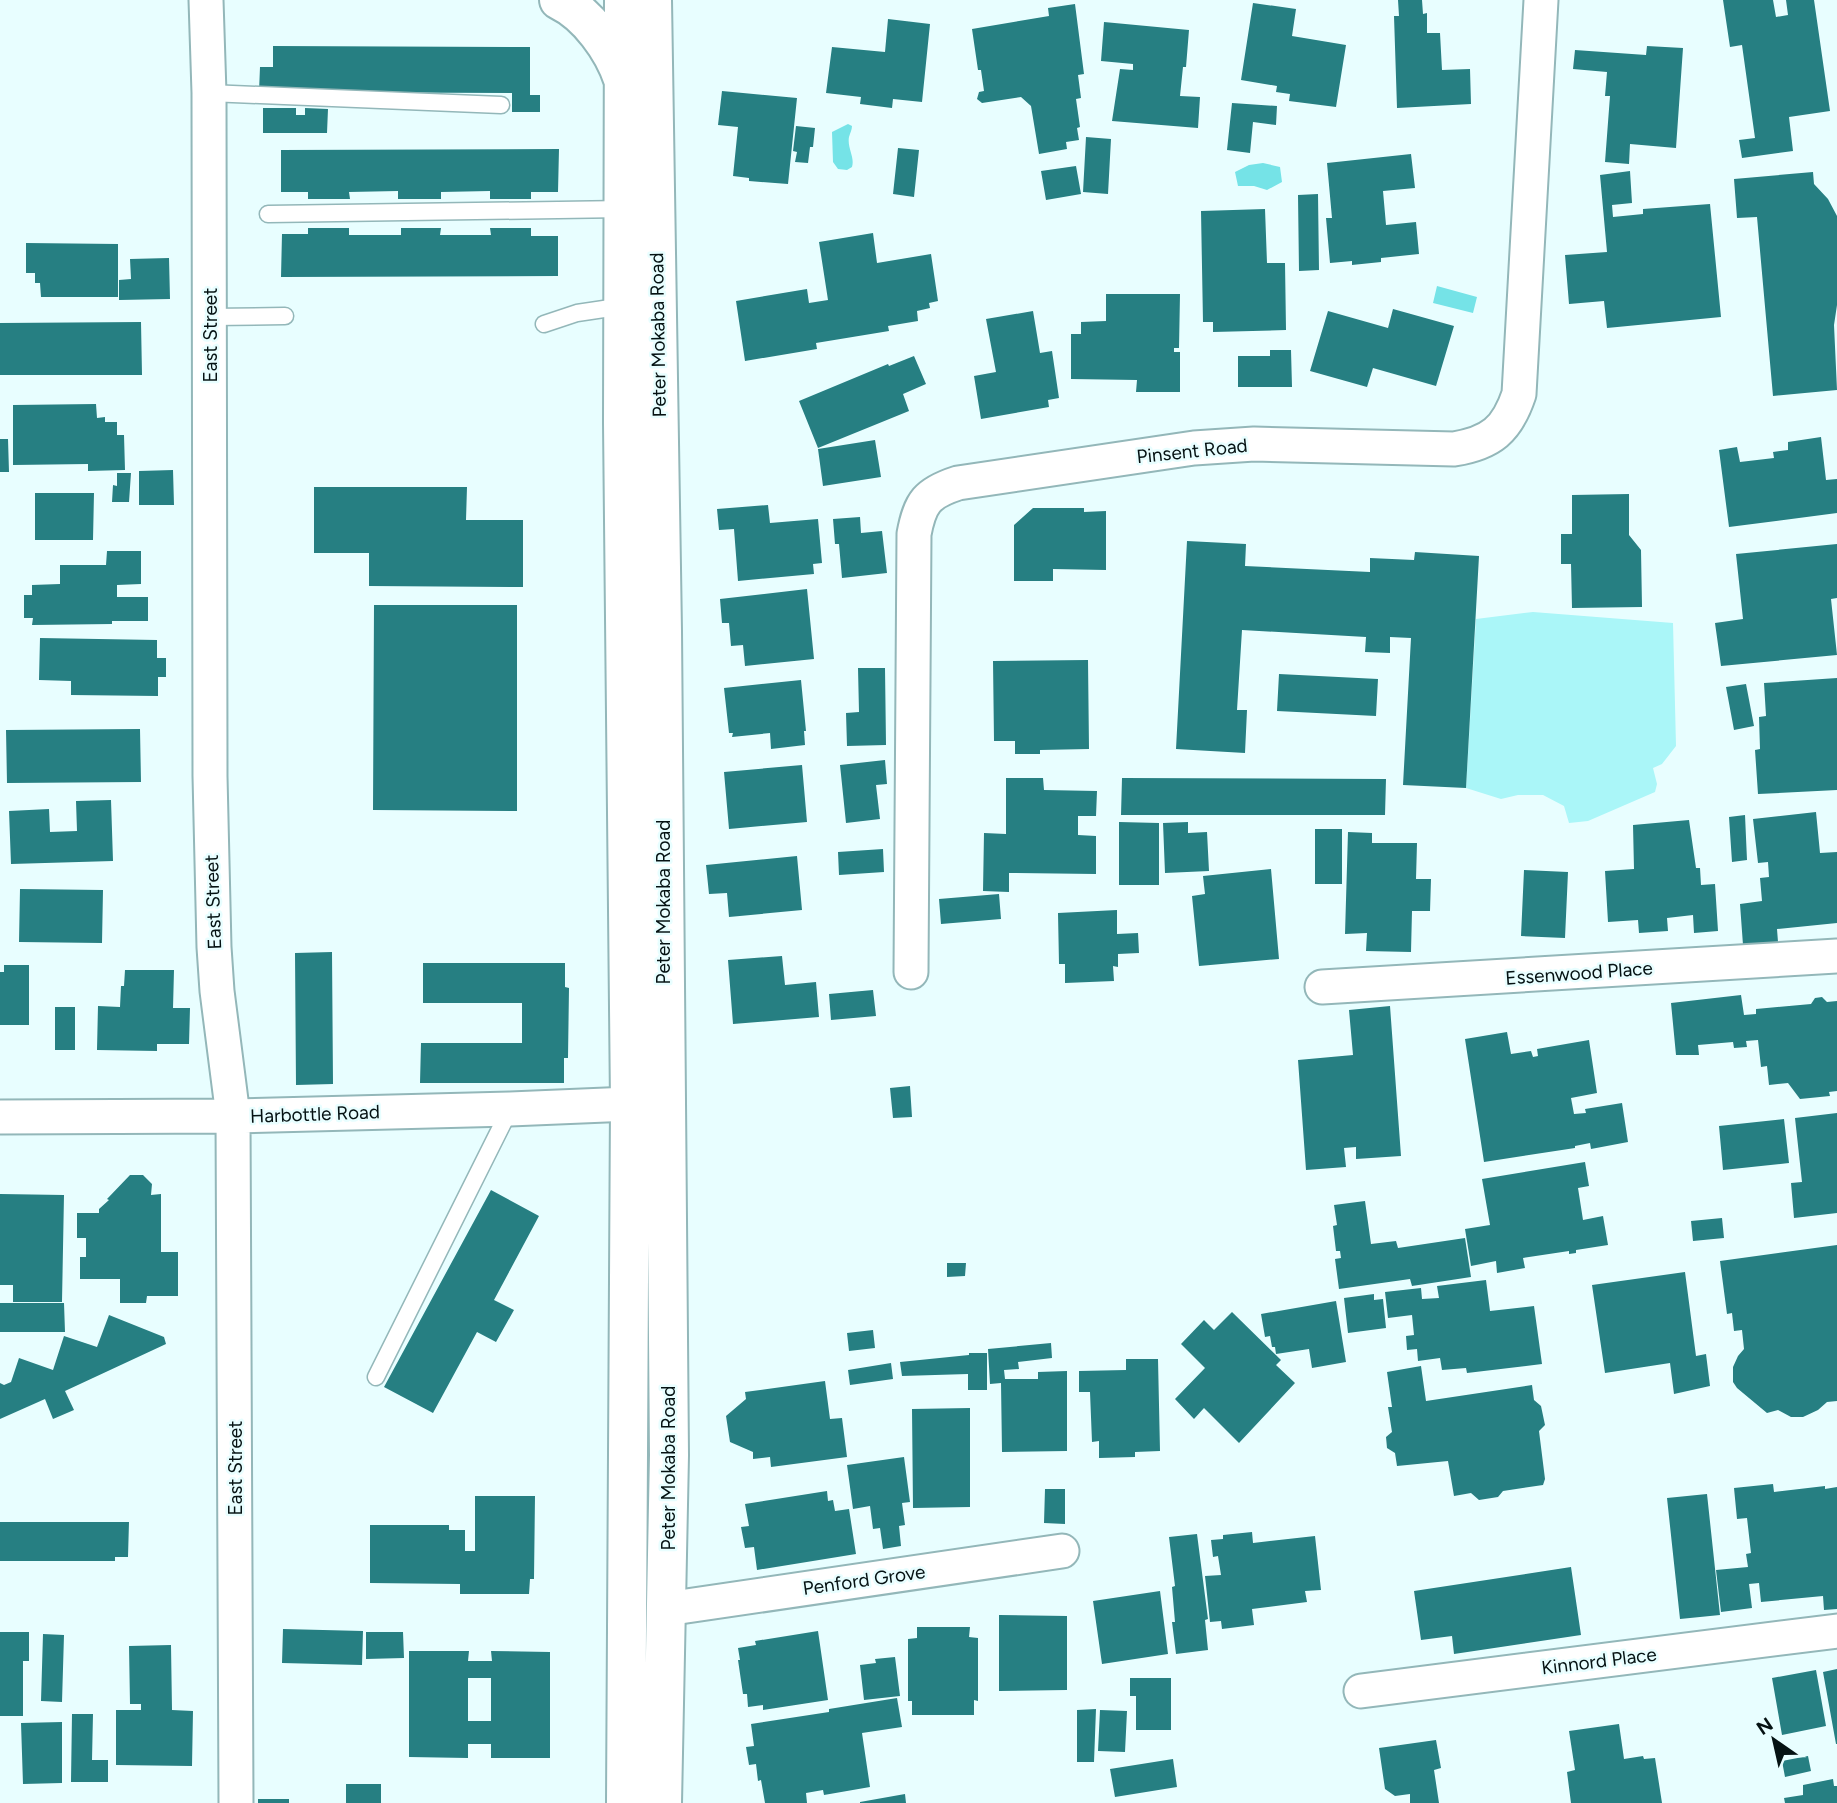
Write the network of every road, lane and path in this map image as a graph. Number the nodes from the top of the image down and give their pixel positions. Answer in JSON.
{"nodes":[{"id":1,"x":206,"y":0,"type":"edge"},
{"id":2,"x":559,"y":0,"type":"edge"},
{"id":3,"x":624,"y":0,"type":"edge"},
{"id":4,"x":652,"y":0,"type":"edge"},
{"id":5,"x":1541,"y":0,"type":"edge"},
{"id":6,"x":626,"y":88,"type":"junction"},
{"id":7,"x":209,"y":93,"type":"junction"},
{"id":8,"x":500,"y":105,"type":"dead end"},
{"id":9,"x":625,"y":209,"type":"junction"},
{"id":10,"x":268,"y":214,"type":"dead end"},
{"id":11,"x":624,"y":306,"type":"junction"},
{"id":12,"x":285,"y":316,"type":"dead end"},
{"id":13,"x":210,"y":317,"type":"junction"},
{"id":14,"x":544,"y":324,"type":"dead end"},
{"id":15,"x":1837,"y":956,"type":"edge"},
{"id":16,"x":911,"y":972,"type":"dead end"},
{"id":17,"x":1322,"y":988,"type":"dead end"},
{"id":18,"x":630,"y":1104,"type":"junction"},
{"id":19,"x":510,"y":1110,"type":"junction"},
{"id":20,"x":233,"y":1116,"type":"junction"},
{"id":21,"x":0,"y":1117,"type":"edge"},
{"id":22,"x":668,"y":1358,"type":"junction"},
{"id":23,"x":627,"y":1365,"type":"junction"},
{"id":24,"x":376,"y":1377,"type":"dead end"},
{"id":25,"x":1062,"y":1551,"type":"dead end"},
{"id":26,"x":667,"y":1609,"type":"junction"},
{"id":27,"x":1837,"y":1631,"type":"edge"},
{"id":28,"x":1361,"y":1691,"type":"dead end"},
{"id":29,"x":236,"y":1803,"type":"edge"},
{"id":30,"x":626,"y":1803,"type":"edge"},
{"id":31,"x":662,"y":1803,"type":"edge"}],
"edges":[{"from":1,"to":7,"type":"street","name":"East Street"},
{"from":2,"to":6,"type":"street"},
{"from":3,"to":6,"type":"street","name":"Peter Mokaba Road"},
{"from":4,"to":22,"type":"street","name":"Peter Mokaba Road"},
{"from":5,"to":16,"type":"street","name":"Pinsent Road"},
{"from":6,"to":9,"type":"street","name":"Peter Mokaba Road"},
{"from":7,"to":8,"type":"lane"},
{"from":7,"to":13,"type":"street","name":"East Street"},
{"from":9,"to":10,"type":"lane"},
{"from":9,"to":11,"type":"street","name":"Peter Mokaba Road"},
{"from":11,"to":14,"type":"lane"},
{"from":11,"to":18,"type":"street","name":"Peter Mokaba Road"},
{"from":12,"to":13,"type":"lane"},
{"from":13,"to":20,"type":"street","name":"East Street"},
{"from":15,"to":17,"type":"street","name":"Essenwood Place"},
{"from":18,"to":19,"type":"street","name":"Harbottle Road"},
{"from":18,"to":23,"type":"street","name":"Peter Mokaba Road"},
{"from":19,"to":20,"type":"street","name":"Harbottle Road"},
{"from":19,"to":24,"type":"lane"},
{"from":20,"to":21,"type":"street","name":"Harbottle Road"},
{"from":20,"to":29,"type":"street","name":"East Street"},
{"from":22,"to":23,"type":"street"},
{"from":22,"to":26,"type":"street","name":"Peter Mokaba Road"},
{"from":23,"to":30,"type":"street","name":"Peter Mokaba Road"},
{"from":25,"to":26,"type":"street","name":"Penford Grove"},
{"from":26,"to":31,"type":"street","name":"Peter Mokaba Road"},
{"from":27,"to":28,"type":"street","name":"Kinnord Place"}]}
